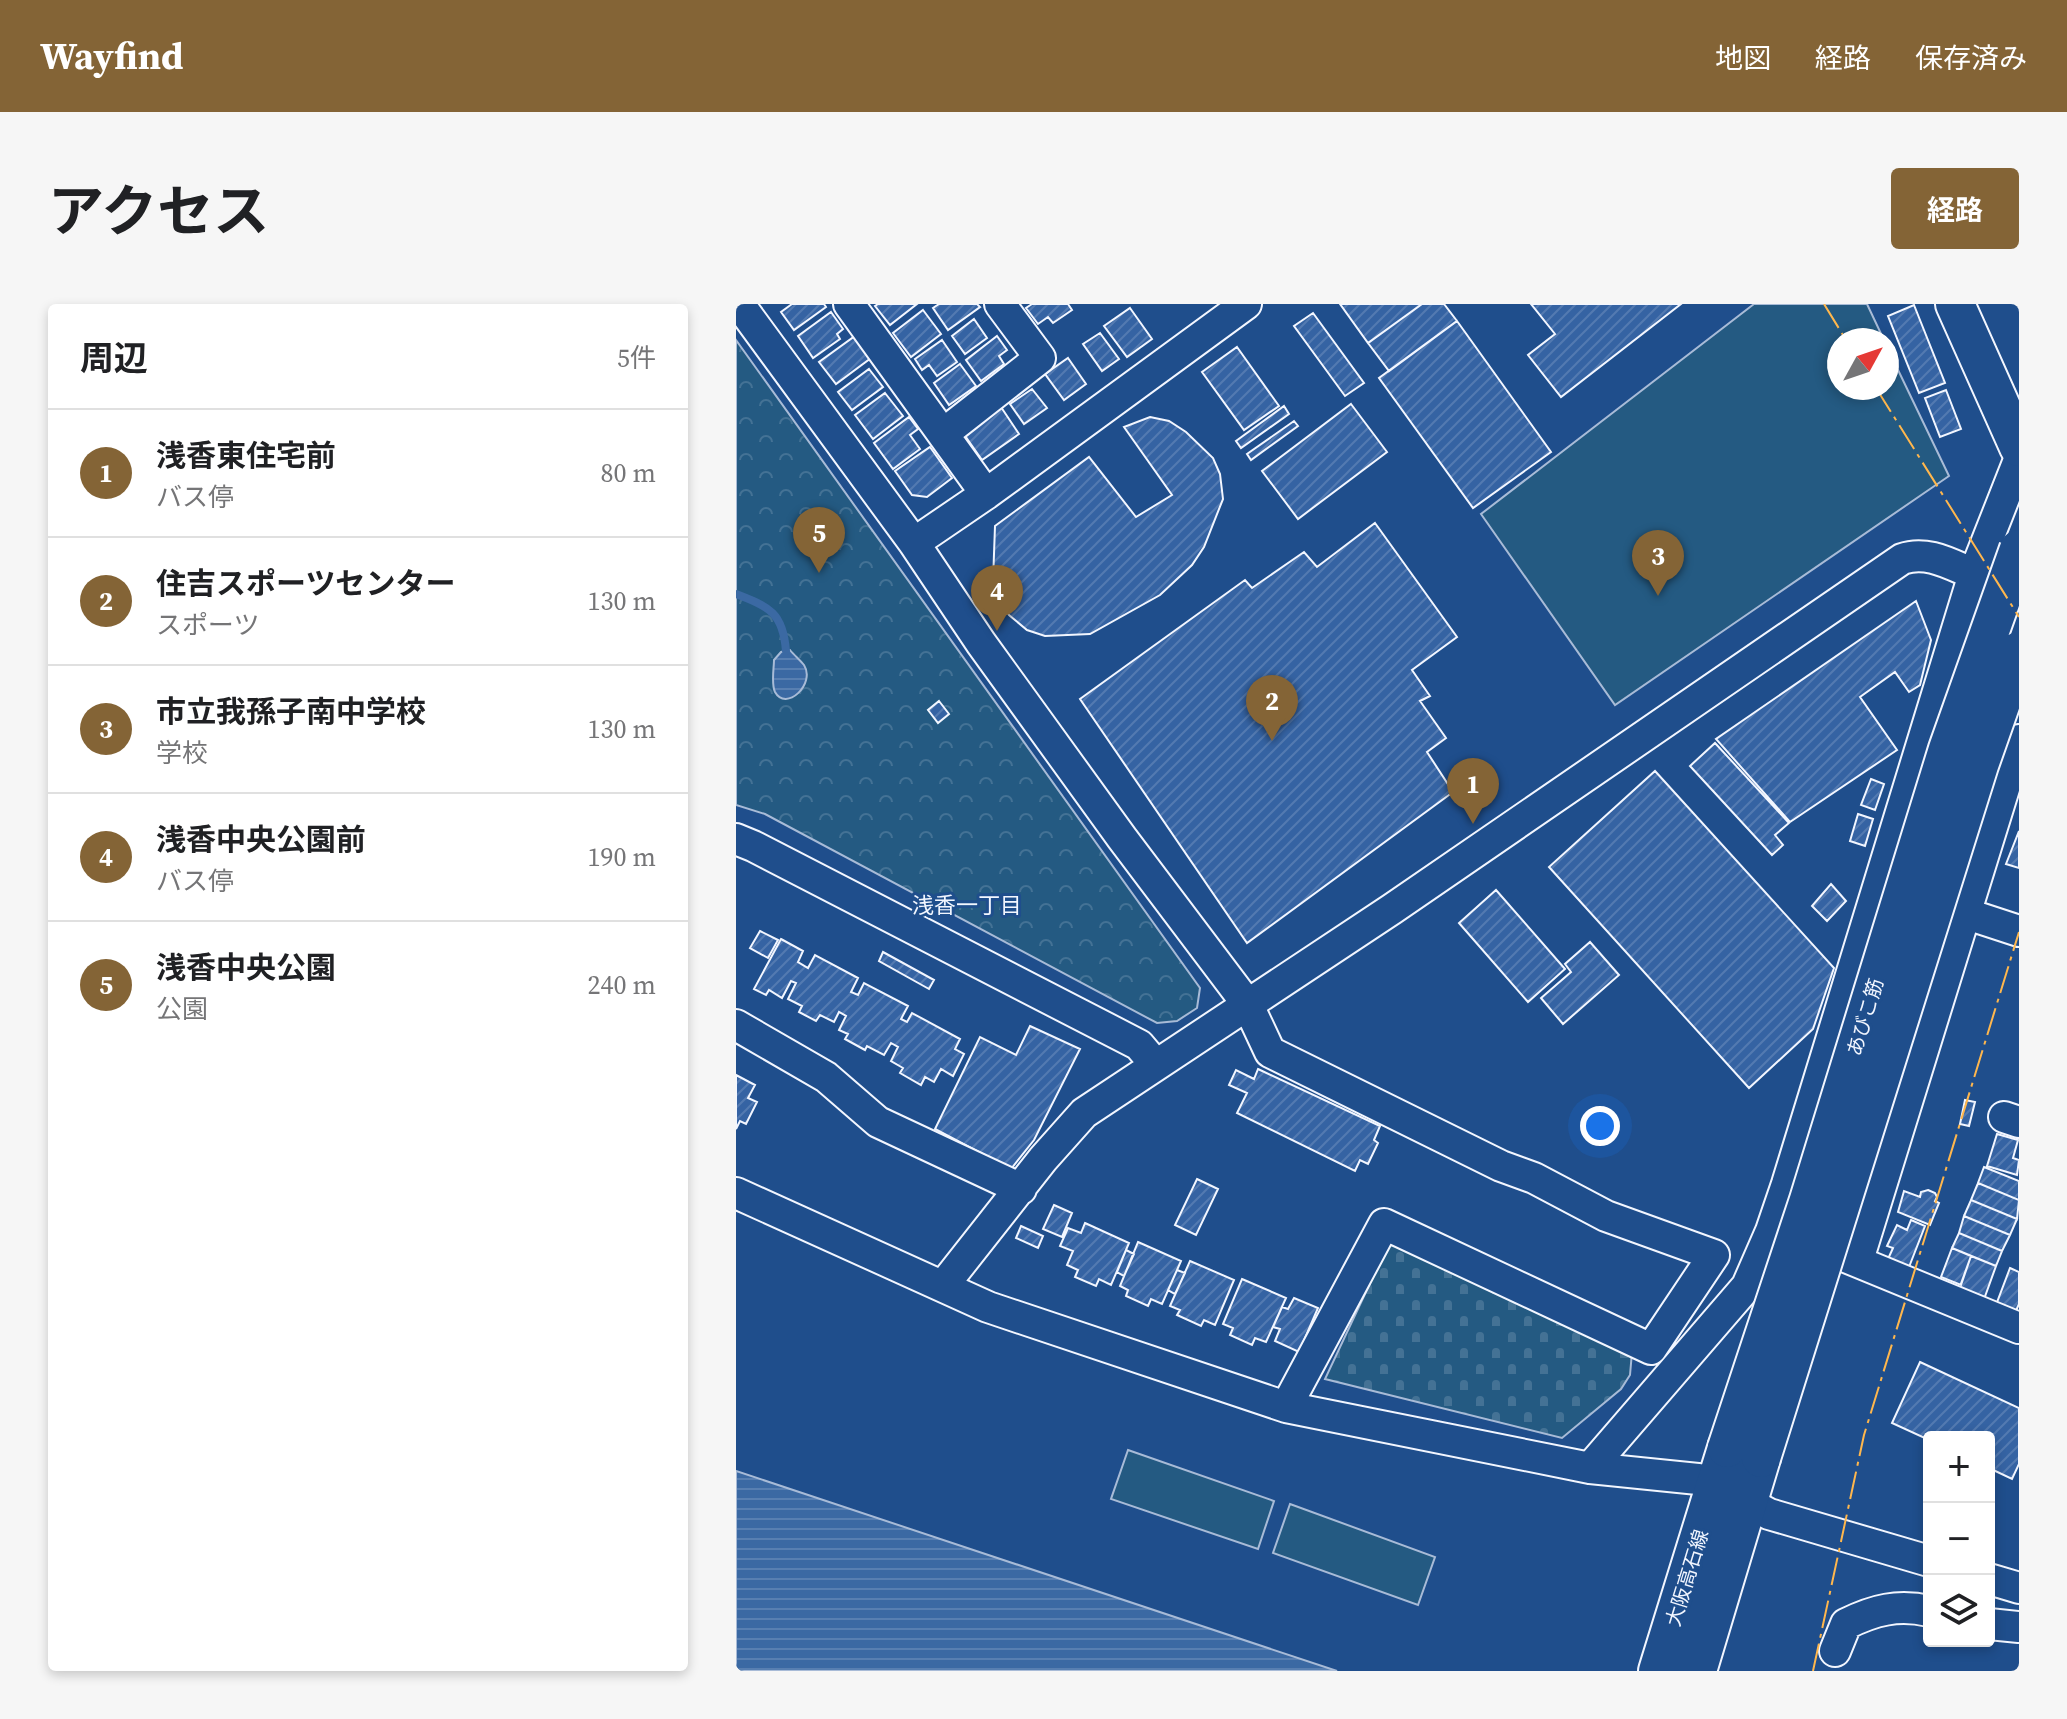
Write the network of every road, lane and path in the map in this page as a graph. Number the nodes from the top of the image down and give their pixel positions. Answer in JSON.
{"nodes":[{"id":1,"x":739,"y":304,"type":"edge"},
{"id":2,"x":849,"y":304,"type":"edge"},
{"id":3,"x":1000,"y":304,"type":"edge"},
{"id":4,"x":1246,"y":304,"type":"edge"},
{"id":5,"x":1955,"y":304,"type":"edge"},
{"id":6,"x":943,"y":434,"type":"junction"},
{"id":7,"x":2019,"y":447,"type":"edge"},
{"id":8,"x":2019,"y":460,"type":"edge"},
{"id":9,"x":986,"y":494,"type":"junction"},
{"id":10,"x":914,"y":543,"type":"junction"},
{"id":11,"x":2019,"y":549,"type":"edge"},
{"id":12,"x":1974,"y":574,"type":"junction"},
{"id":13,"x":2019,"y":651,"type":"edge"},
{"id":14,"x":1923,"y":738,"type":"junction"},
{"id":15,"x":2016,"y":751,"type":"edge"},
{"id":16,"x":736,"y":839,"type":"edge"},
{"id":17,"x":1964,"y":913,"type":"junction"},
{"id":18,"x":2019,"y":931,"type":"edge"},
{"id":19,"x":1248,"y":1005,"type":"junction"},
{"id":20,"x":736,"y":1025,"type":"edge"},
{"id":21,"x":1155,"y":1064,"type":"junction"},
{"id":22,"x":1021,"y":1189,"type":"junction"},
{"id":23,"x":736,"y":1193,"type":"edge"},
{"id":24,"x":1771,"y":1231,"type":"junction"},
{"id":25,"x":1858,"y":1260,"type":"junction"},
{"id":26,"x":943,"y":1286,"type":"junction"},
{"id":27,"x":2019,"y":1328,"type":"edge"},
{"id":28,"x":1286,"y":1407,"type":"junction"},
{"id":29,"x":1744,"y":1453,"type":"junction"},
{"id":30,"x":1590,"y":1468,"type":"junction"},
{"id":31,"x":1710,"y":1501,"type":"junction"},
{"id":32,"x":1744,"y":1516,"type":"junction"},
{"id":33,"x":1923,"y":1559,"type":"edge"},
{"id":34,"x":1995,"y":1581,"type":"edge"},
{"id":35,"x":2019,"y":1588,"type":"edge"},
{"id":36,"x":1923,"y":1610,"type":"edge"},
{"id":37,"x":1995,"y":1625,"type":"edge"},
{"id":38,"x":2019,"y":1627,"type":"edge"},
{"id":39,"x":1835,"y":1651,"type":"dead end"},
{"id":40,"x":1658,"y":1671,"type":"edge"},
{"id":41,"x":1697,"y":1671,"type":"edge"}],
"edges":[{"from":1,"to":10,"type":"street"},
{"from":2,"to":6,"type":"street"},
{"from":3,"to":6,"type":"street"},
{"from":4,"to":9,"type":"street"},
{"from":5,"to":7,"type":"main road"},
{"from":6,"to":9,"type":"street"},
{"from":8,"to":12,"type":"street"},
{"from":9,"to":10,"type":"street"},
{"from":10,"to":19,"type":"street"},
{"from":11,"to":29,"type":"main road","name":"あびこ筋","bridge":true},
{"from":12,"to":14,"type":"street"},
{"from":12,"to":19,"type":"street"},
{"from":13,"to":29,"type":"main road","name":"あびこ筋","bridge":true},
{"from":14,"to":15,"type":"street"},
{"from":14,"to":24,"type":"street"},
{"from":15,"to":17,"type":"street"},
{"from":16,"to":21,"type":"street"},
{"from":17,"to":18,"type":"street"},
{"from":17,"to":25,"type":"street"},
{"from":19,"to":21,"type":"street"},
{"from":19,"to":28,"type":"street"},
{"from":20,"to":22,"type":"street"},
{"from":21,"to":22,"type":"street"},
{"from":22,"to":26,"type":"street"},
{"from":23,"to":26,"type":"street"},
{"from":24,"to":25,"type":"street"},
{"from":24,"to":30,"type":"street"},
{"from":25,"to":27,"type":"street"},
{"from":26,"to":28,"type":"street"},
{"from":28,"to":30,"type":"street"},
{"from":29,"to":31,"type":"main road","name":"あびこ筋"},
{"from":29,"to":32,"type":"main road","name":"あびこ筋"},
{"from":30,"to":31,"type":"street"},
{"from":31,"to":32,"type":"street"},
{"from":31,"to":40,"type":"main road","name":"大阪高石線"},
{"from":32,"to":33,"type":"street"},
{"from":32,"to":41,"type":"main road","name":"大阪高石線"},
{"from":34,"to":35,"type":"street"},
{"from":36,"to":39,"type":"street"},
{"from":37,"to":38,"type":"street"}]}
